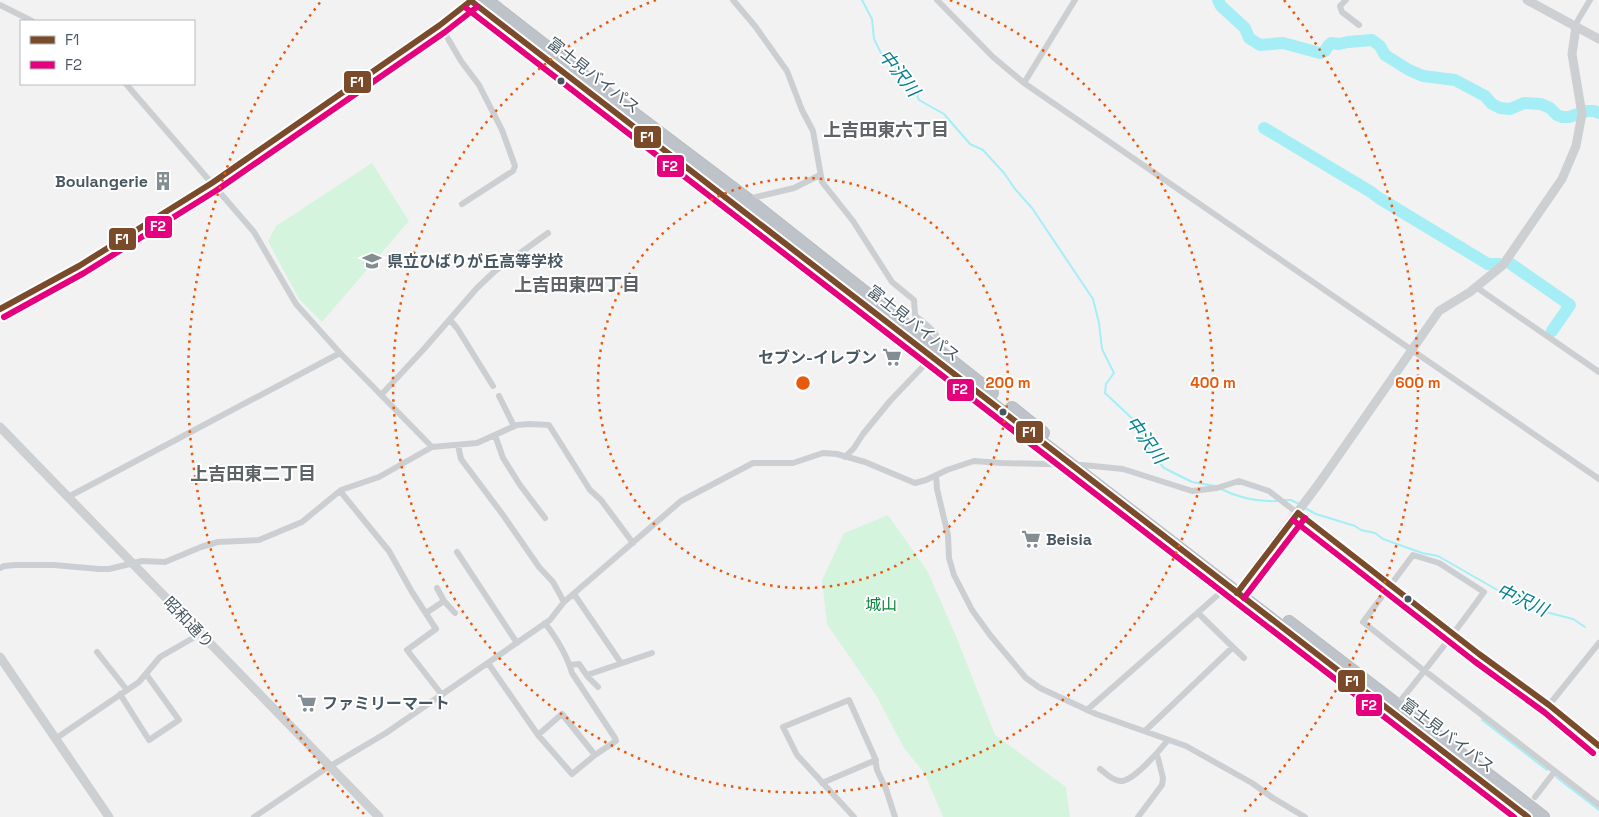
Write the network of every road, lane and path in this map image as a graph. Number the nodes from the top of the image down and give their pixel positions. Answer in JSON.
{"nodes":[{"id":1,"x":471,"y":0,"type":"edge"},
{"id":2,"x":486,"y":0,"type":"edge"},
{"id":3,"x":733,"y":0,"type":"edge"},
{"id":4,"x":937,"y":0,"type":"edge"},
{"id":5,"x":1075,"y":0,"type":"edge"},
{"id":6,"x":1346,"y":0,"type":"edge"},
{"id":7,"x":1527,"y":0,"type":"edge"},
{"id":8,"x":1590,"y":0,"type":"edge"},
{"id":9,"x":0,"y":5,"type":"edge"},
{"id":10,"x":30,"y":20,"type":"edge"},
{"id":11,"x":440,"y":25,"type":"junction"},
{"id":12,"x":1359,"y":25,"type":"dead end"},
{"id":13,"x":1576,"y":27,"type":"junction"},
{"id":14,"x":1599,"y":39,"type":"edge"},
{"id":15,"x":1024,"y":83,"type":"junction"},
{"id":16,"x":127,"y":85,"type":"edge"},
{"id":17,"x":820,"y":176,"type":"junction"},
{"id":18,"x":212,"y":183,"type":"junction"},
{"id":19,"x":747,"y":199,"type":"junction"},
{"id":20,"x":462,"y":204,"type":"dead end"},
{"id":21,"x":548,"y":233,"type":"dead end"},
{"id":22,"x":1476,"y":287,"type":"junction"},
{"id":23,"x":0,"y":309,"type":"edge"},
{"id":24,"x":450,"y":320,"type":"junction"},
{"id":25,"x":1412,"y":350,"type":"junction"},
{"id":26,"x":932,"y":352,"type":"junction"},
{"id":27,"x":340,"y":353,"type":"junction"},
{"id":28,"x":1599,"y":372,"type":"edge"},
{"id":29,"x":493,"y":386,"type":"dead end"},
{"id":30,"x":381,"y":395,"type":"junction"},
{"id":31,"x":499,"y":396,"type":"dead end"},
{"id":32,"x":514,"y":426,"type":"junction"},
{"id":33,"x":0,"y":427,"type":"edge"},
{"id":34,"x":495,"y":435,"type":"junction"},
{"id":35,"x":458,"y":445,"type":"junction"},
{"id":36,"x":432,"y":447,"type":"junction"},
{"id":37,"x":845,"y":456,"type":"junction"},
{"id":38,"x":1070,"y":465,"type":"junction"},
{"id":39,"x":1084,"y":465,"type":"junction"},
{"id":40,"x":936,"y":475,"type":"junction"},
{"id":41,"x":1599,"y":479,"type":"edge"},
{"id":42,"x":340,"y":491,"type":"junction"},
{"id":43,"x":68,"y":497,"type":"junction"},
{"id":44,"x":1298,"y":513,"type":"junction"},
{"id":45,"x":545,"y":518,"type":"dead end"},
{"id":46,"x":633,"y":543,"type":"junction"},
{"id":47,"x":458,"y":552,"type":"dead end"},
{"id":48,"x":132,"y":564,"type":"junction"},
{"id":49,"x":0,"y":568,"type":"edge"},
{"id":50,"x":1391,"y":586,"type":"junction"},
{"id":51,"x":437,"y":588,"type":"dead end"},
{"id":52,"x":1236,"y":588,"type":"junction"},
{"id":53,"x":574,"y":594,"type":"junction"},
{"id":54,"x":444,"y":601,"type":"junction"},
{"id":55,"x":564,"y":602,"type":"junction"},
{"id":56,"x":426,"y":613,"type":"junction"},
{"id":57,"x":455,"y":613,"type":"dead end"},
{"id":58,"x":1198,"y":613,"type":"junction"},
{"id":59,"x":546,"y":623,"type":"junction"},
{"id":60,"x":200,"y":634,"type":"junction"},
{"id":61,"x":1454,"y":634,"type":"junction"},
{"id":62,"x":1599,"y":642,"type":"edge"},
{"id":63,"x":517,"y":643,"type":"junction"},
{"id":64,"x":1233,"y":647,"type":"junction"},
{"id":65,"x":97,"y":652,"type":"dead end"},
{"id":66,"x":652,"y":653,"type":"dead end"},
{"id":67,"x":0,"y":657,"type":"edge"},
{"id":68,"x":1244,"y":658,"type":"dead end"},
{"id":69,"x":488,"y":663,"type":"junction"},
{"id":70,"x":622,"y":663,"type":"junction"},
{"id":71,"x":570,"y":666,"type":"junction"},
{"id":72,"x":1425,"y":671,"type":"junction"},
{"id":73,"x":146,"y":674,"type":"junction"},
{"id":74,"x":586,"y":675,"type":"junction"},
{"id":75,"x":598,"y":687,"type":"dead end"},
{"id":76,"x":127,"y":690,"type":"junction"},
{"id":77,"x":120,"y":694,"type":"junction"},
{"id":78,"x":442,"y":695,"type":"junction"},
{"id":79,"x":1397,"y":705,"type":"junction"},
{"id":80,"x":1550,"y":706,"type":"junction"},
{"id":81,"x":1087,"y":710,"type":"junction"},
{"id":82,"x":1145,"y":731,"type":"junction"},
{"id":83,"x":538,"y":735,"type":"junction"},
{"id":84,"x":55,"y":739,"type":"junction"},
{"id":85,"x":1168,"y":740,"type":"junction"},
{"id":86,"x":1599,"y":746,"type":"edge"},
{"id":87,"x":1156,"y":754,"type":"junction"},
{"id":88,"x":595,"y":756,"type":"junction"},
{"id":89,"x":876,"y":760,"type":"junction"},
{"id":90,"x":330,"y":766,"type":"junction"},
{"id":91,"x":1100,"y":769,"type":"dead end"},
{"id":92,"x":1555,"y":771,"type":"junction"},
{"id":93,"x":822,"y":783,"type":"junction"},
{"id":94,"x":1535,"y":797,"type":"dead end"},
{"id":95,"x":1599,"y":805,"type":"edge"},
{"id":96,"x":109,"y":817,"type":"edge"},
{"id":97,"x":254,"y":817,"type":"edge"},
{"id":98,"x":379,"y":817,"type":"edge"},
{"id":99,"x":854,"y":817,"type":"edge"},
{"id":100,"x":896,"y":817,"type":"edge"},
{"id":101,"x":1138,"y":817,"type":"edge"},
{"id":102,"x":1304,"y":817,"type":"edge"},
{"id":103,"x":1528,"y":817,"type":"edge"},
{"id":104,"x":1542,"y":817,"type":"edge"}],
"edges":[{"from":1,"to":11,"type":"street"},
{"from":1,"to":26,"type":"highway","name":"富士見バイパス"},
{"from":2,"to":19,"type":"highway","name":"富士見バイパス"},
{"from":3,"to":17,"type":"street"},
{"from":4,"to":15,"type":"street"},
{"from":5,"to":15,"type":"street"},
{"from":6,"to":12,"type":"street"},
{"from":7,"to":13,"type":"street"},
{"from":8,"to":13,"type":"street"},
{"from":9,"to":10,"type":"street"},
{"from":11,"to":18,"type":"street"},
{"from":11,"to":20,"type":"street"},
{"from":13,"to":14,"type":"street"},
{"from":13,"to":22,"type":"street"},
{"from":15,"to":25,"type":"street"},
{"from":16,"to":18,"type":"street"},
{"from":17,"to":19,"type":"street"},
{"from":17,"to":26,"type":"street"},
{"from":18,"to":23,"type":"street"},
{"from":18,"to":27,"type":"street"},
{"from":19,"to":26,"type":"highway","name":"富士見バイパス"},
{"from":21,"to":24,"type":"street"},
{"from":22,"to":25,"type":"street"},
{"from":22,"to":28,"type":"street"},
{"from":24,"to":29,"type":"street"},
{"from":24,"to":30,"type":"street"},
{"from":25,"to":41,"type":"street"},
{"from":25,"to":44,"type":"street"},
{"from":26,"to":37,"type":"street"},
{"from":26,"to":38,"type":"highway","name":"富士見バイパス"},
{"from":26,"to":39,"type":"highway","name":"富士見バイパス"},
{"from":27,"to":30,"type":"street"},
{"from":27,"to":43,"type":"street"},
{"from":30,"to":36,"type":"street"},
{"from":31,"to":32,"type":"street"},
{"from":32,"to":34,"type":"street"},
{"from":32,"to":46,"type":"street"},
{"from":33,"to":43,"type":"street","name":"昭和通り"},
{"from":34,"to":35,"type":"street"},
{"from":34,"to":45,"type":"street"},
{"from":35,"to":36,"type":"street"},
{"from":35,"to":55,"type":"street"},
{"from":36,"to":42,"type":"street"},
{"from":37,"to":40,"type":"street"},
{"from":37,"to":46,"type":"street"},
{"from":38,"to":39,"type":"street"},
{"from":38,"to":40,"type":"street"},
{"from":38,"to":52,"type":"highway","name":"富士見バイパス"},
{"from":39,"to":44,"type":"street"},
{"from":39,"to":52,"type":"highway","name":"富士見バイパス"},
{"from":40,"to":81,"type":"street"},
{"from":42,"to":48,"type":"street"},
{"from":42,"to":56,"type":"street"},
{"from":43,"to":48,"type":"street","name":"昭和通り"},
{"from":44,"to":50,"type":"street"},
{"from":44,"to":52,"type":"street"},
{"from":46,"to":53,"type":"street"},
{"from":47,"to":63,"type":"street"},
{"from":48,"to":49,"type":"street"},
{"from":48,"to":60,"type":"street","name":"昭和通り"},
{"from":50,"to":61,"type":"street"},
{"from":50,"to":61,"type":"street"},
{"from":50,"to":72,"type":"street"},
{"from":51,"to":54,"type":"street"},
{"from":52,"to":58,"type":"street"},
{"from":52,"to":79,"type":"highway","name":"富士見バイパス"},
{"from":52,"to":103,"type":"highway","name":"富士見バイパス"},
{"from":53,"to":55,"type":"street"},
{"from":53,"to":70,"type":"street"},
{"from":54,"to":56,"type":"street"},
{"from":54,"to":57,"type":"street"},
{"from":55,"to":59,"type":"street"},
{"from":56,"to":78,"type":"street"},
{"from":58,"to":64,"type":"street"},
{"from":58,"to":81,"type":"street"},
{"from":59,"to":63,"type":"street"},
{"from":59,"to":71,"type":"street"},
{"from":60,"to":73,"type":"street"},
{"from":60,"to":90,"type":"street","name":"昭和通り"},
{"from":61,"to":72,"type":"street"},
{"from":61,"to":80,"type":"street"},
{"from":62,"to":80,"type":"street"},
{"from":63,"to":69,"type":"street"},
{"from":64,"to":68,"type":"street"},
{"from":64,"to":82,"type":"street"},
{"from":65,"to":76,"type":"street"},
{"from":66,"to":70,"type":"street"},
{"from":67,"to":84,"type":"street"},
{"from":69,"to":78,"type":"street"},
{"from":69,"to":83,"type":"street"},
{"from":70,"to":74,"type":"street"},
{"from":71,"to":74,"type":"street"},
{"from":71,"to":88,"type":"street"},
{"from":72,"to":79,"type":"street"},
{"from":72,"to":92,"type":"street"},
{"from":73,"to":76,"type":"street"},
{"from":73,"to":77,"type":"street"},
{"from":74,"to":75,"type":"street"},
{"from":76,"to":77,"type":"street"},
{"from":77,"to":84,"type":"street"},
{"from":78,"to":90,"type":"street"},
{"from":79,"to":104,"type":"highway","name":"富士見バイパス"},
{"from":80,"to":86,"type":"street"},
{"from":81,"to":82,"type":"street"},
{"from":82,"to":85,"type":"street"},
{"from":83,"to":88,"type":"street"},
{"from":83,"to":88,"type":"street"},
{"from":84,"to":96,"type":"street"},
{"from":85,"to":87,"type":"street"},
{"from":85,"to":102,"type":"street"},
{"from":87,"to":91,"type":"street"},
{"from":87,"to":101,"type":"street"},
{"from":89,"to":93,"type":"street"},
{"from":89,"to":93,"type":"street"},
{"from":89,"to":100,"type":"street"},
{"from":90,"to":97,"type":"street"},
{"from":90,"to":98,"type":"street","name":"昭和通り"},
{"from":92,"to":94,"type":"street"},
{"from":92,"to":95,"type":"street"},
{"from":93,"to":99,"type":"street"}]}
